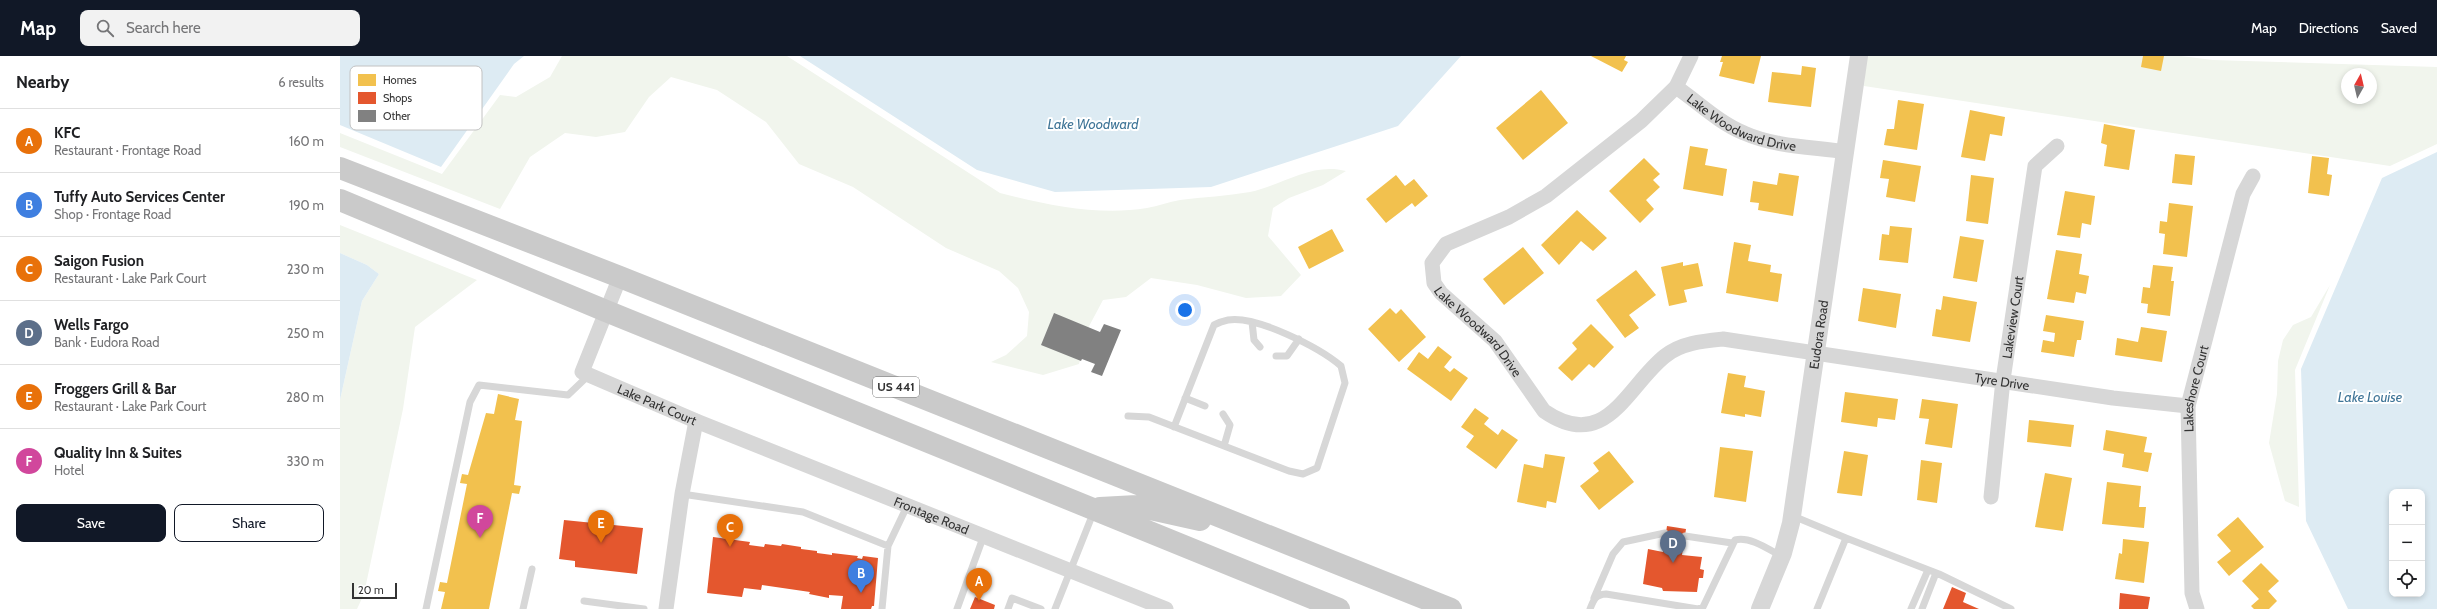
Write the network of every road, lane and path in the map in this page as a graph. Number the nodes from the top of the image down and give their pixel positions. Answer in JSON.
{"nodes":[{"id":1,"x":1691,"y":56,"type":"edge"},
{"id":2,"x":1859,"y":56,"type":"edge"},
{"id":3,"x":1676,"y":87,"type":"junction"},
{"id":4,"x":2057,"y":146,"type":"dead end"},
{"id":5,"x":1846,"y":152,"type":"junction"},
{"id":6,"x":340,"y":168,"type":"edge"},
{"id":7,"x":2253,"y":176,"type":"dead end"},
{"id":8,"x":340,"y":200,"type":"edge"},
{"id":9,"x":620,"y":277,"type":"junction"},
{"id":10,"x":606,"y":311,"type":"junction"},
{"id":11,"x":1252,"y":322,"type":"junction"},
{"id":12,"x":1299,"y":339,"type":"junction"},
{"id":13,"x":1260,"y":347,"type":"dead end"},
{"id":14,"x":1816,"y":354,"type":"junction"},
{"id":15,"x":1276,"y":356,"type":"dead end"},
{"id":16,"x":589,"y":375,"type":"junction"},
{"id":17,"x":2003,"y":380,"type":"junction"},
{"id":18,"x":1185,"y":398,"type":"junction"},
{"id":19,"x":1205,"y":406,"type":"dead end"},
{"id":20,"x":2188,"y":406,"type":"junction"},
{"id":21,"x":1223,"y":414,"type":"dead end"},
{"id":22,"x":1128,"y":416,"type":"dead end"},
{"id":23,"x":696,"y":421,"type":"junction"},
{"id":24,"x":1174,"y":427,"type":"junction"},
{"id":25,"x":1224,"y":446,"type":"junction"},
{"id":26,"x":682,"y":494,"type":"junction"},
{"id":27,"x":1991,"y":497,"type":"dead end"},
{"id":28,"x":908,"y":504,"type":"junction"},
{"id":29,"x":1095,"y":509,"type":"junction"},
{"id":30,"x":1792,"y":516,"type":"junction"},
{"id":31,"x":1260,"y":532,"type":"junction"},
{"id":32,"x":1665,"y":534,"type":"dead end"},
{"id":33,"x":984,"y":535,"type":"junction"},
{"id":34,"x":1685,"y":536,"type":"dead end"},
{"id":35,"x":1846,"y":538,"type":"junction"},
{"id":36,"x":1732,"y":543,"type":"junction"},
{"id":37,"x":888,"y":546,"type":"junction"},
{"id":38,"x":1781,"y":556,"type":"junction"},
{"id":39,"x":532,"y":569,"type":"dead end"},
{"id":40,"x":1072,"y":570,"type":"junction"},
{"id":41,"x":1928,"y":570,"type":"junction"},
{"id":42,"x":1938,"y":573,"type":"junction"},
{"id":43,"x":1594,"y":598,"type":"junction"},
{"id":44,"x":584,"y":601,"type":"dead end"},
{"id":45,"x":1058,"y":608,"type":"edge"},
{"id":46,"x":426,"y":609,"type":"edge"},
{"id":47,"x":523,"y":609,"type":"edge"},
{"id":48,"x":644,"y":609,"type":"edge"},
{"id":49,"x":666,"y":609,"type":"edge"},
{"id":50,"x":882,"y":609,"type":"edge"},
{"id":51,"x":957,"y":609,"type":"edge"},
{"id":52,"x":1008,"y":609,"type":"edge"},
{"id":53,"x":1041,"y":609,"type":"edge"},
{"id":54,"x":1166,"y":609,"type":"edge"},
{"id":55,"x":1339,"y":609,"type":"edge"},
{"id":56,"x":1451,"y":609,"type":"edge"},
{"id":57,"x":1590,"y":609,"type":"edge"},
{"id":58,"x":1760,"y":609,"type":"edge"},
{"id":59,"x":1817,"y":609,"type":"edge"},
{"id":60,"x":1912,"y":609,"type":"edge"},
{"id":61,"x":1922,"y":609,"type":"edge"},
{"id":62,"x":2011,"y":609,"type":"edge"},
{"id":63,"x":2197,"y":609,"type":"edge"}],
"edges":[{"from":1,"to":3,"type":"street"},
{"from":2,"to":5,"type":"street","name":"Eudora Road"},
{"from":3,"to":5,"type":"street","name":"Lake Woodward Drive"},
{"from":3,"to":14,"type":"street","name":"Lake Woodward Drive"},
{"from":4,"to":17,"type":"street","name":"Lakeview Court"},
{"from":5,"to":14,"type":"street","name":"Eudora Road"},
{"from":6,"to":9,"type":"main road","number":"US 441"},
{"from":7,"to":20,"type":"street","name":"Lakeshore Court"},
{"from":8,"to":10,"type":"main road"},
{"from":9,"to":10,"type":"street"},
{"from":9,"to":31,"type":"main road","number":"US 441"},
{"from":10,"to":16,"type":"street"},
{"from":10,"to":29,"type":"main road"},
{"from":11,"to":12,"type":"lane"},
{"from":11,"to":13,"type":"lane"},
{"from":11,"to":18,"type":"lane"},
{"from":12,"to":15,"type":"lane"},
{"from":12,"to":25,"type":"lane"},
{"from":14,"to":17,"type":"street","name":"Tyre Drive"},
{"from":14,"to":30,"type":"street","name":"Eudora Road"},
{"from":16,"to":23,"type":"street","name":"Lake Park Court"},
{"from":16,"to":46,"type":"lane"},
{"from":17,"to":20,"type":"street","name":"Tyre Drive"},
{"from":17,"to":27,"type":"street","name":"Lakeview Court"},
{"from":18,"to":19,"type":"lane"},
{"from":18,"to":24,"type":"lane"},
{"from":20,"to":63,"type":"street","name":"Lakeshore Court"},
{"from":21,"to":25,"type":"lane"},
{"from":22,"to":24,"type":"lane"},
{"from":23,"to":26,"type":"street","name":"Lake Park Court"},
{"from":23,"to":28,"type":"street","name":"Frontage Road"},
{"from":24,"to":25,"type":"lane"},
{"from":26,"to":37,"type":"lane"},
{"from":26,"to":49,"type":"street","name":"Lake Park Court"},
{"from":28,"to":33,"type":"street","name":"Frontage Road"},
{"from":28,"to":37,"type":"lane"},
{"from":29,"to":31,"type":"main road"},
{"from":29,"to":40,"type":"lane"},
{"from":29,"to":55,"type":"main road"},
{"from":30,"to":35,"type":"lane"},
{"from":30,"to":38,"type":"street","name":"Eudora Road"},
{"from":31,"to":56,"type":"main road","number":"US 441"},
{"from":32,"to":43,"type":"lane"},
{"from":33,"to":40,"type":"street","name":"Frontage Road"},
{"from":33,"to":51,"type":"lane"},
{"from":34,"to":36,"type":"lane"},
{"from":35,"to":41,"type":"lane"},
{"from":35,"to":59,"type":"lane"},
{"from":36,"to":38,"type":"lane"},
{"from":36,"to":43,"type":"lane"},
{"from":37,"to":50,"type":"lane"},
{"from":38,"to":58,"type":"street","name":"Eudora Road"},
{"from":39,"to":47,"type":"lane"},
{"from":40,"to":45,"type":"lane"},
{"from":40,"to":54,"type":"street","name":"Frontage Road"},
{"from":41,"to":42,"type":"lane"},
{"from":41,"to":60,"type":"lane"},
{"from":42,"to":61,"type":"lane"},
{"from":42,"to":62,"type":"lane"},
{"from":43,"to":57,"type":"lane"},
{"from":44,"to":48,"type":"lane"},
{"from":52,"to":53,"type":"lane"}]}
